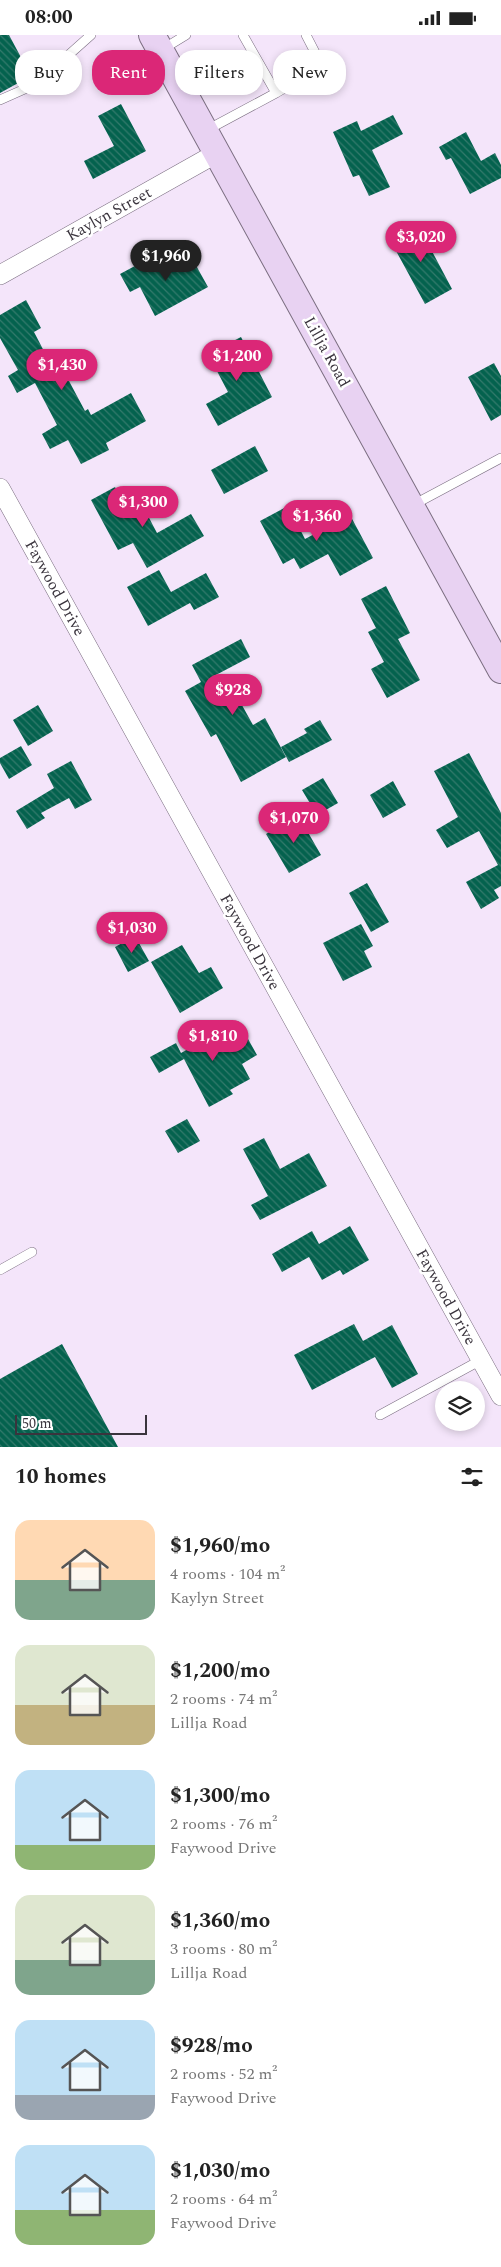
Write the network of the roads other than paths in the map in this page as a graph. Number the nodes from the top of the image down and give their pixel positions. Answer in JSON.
{"nodes":[{"id":1,"x":91,"y":35,"type":"edge"},
{"id":2,"x":186,"y":35,"type":"edge"},
{"id":3,"x":243,"y":35,"type":"edge"},
{"id":4,"x":306,"y":35,"type":"edge"},
{"id":5,"x":156,"y":43,"type":"edge"},
{"id":6,"x":314,"y":50,"type":"edge"},
{"id":7,"x":273,"y":88,"type":"edge"},
{"id":8,"x":273,"y":95,"type":"edge"},
{"id":9,"x":0,"y":101,"type":"edge"},
{"id":10,"x":211,"y":142,"type":"junction"},
{"id":11,"x":0,"y":275,"type":"edge"},
{"id":12,"x":501,"y":459,"type":"edge"},
{"id":13,"x":0,"y":488,"type":"edge"},
{"id":14,"x":411,"y":506,"type":"junction"},
{"id":15,"x":501,"y":670,"type":"edge"},
{"id":16,"x":32,"y":1252,"type":"dead end"},
{"id":17,"x":0,"y":1270,"type":"edge"},
{"id":18,"x":481,"y":1360,"type":"junction"},
{"id":19,"x":501,"y":1397,"type":"edge"},
{"id":20,"x":380,"y":1415,"type":"dead end"}],
"edges":[{"from":1,"to":9,"type":"lane"},
{"from":2,"to":5,"type":"lane"},
{"from":3,"to":7,"type":"lane"},
{"from":4,"to":6,"type":"lane"},
{"from":5,"to":10,"type":"street","name":"Lillja Road"},
{"from":8,"to":10,"type":"lane"},
{"from":10,"to":11,"type":"street","name":"Kaylyn Street"},
{"from":10,"to":14,"type":"street","name":"Lillja Road"},
{"from":12,"to":14,"type":"lane"},
{"from":13,"to":18,"type":"street","name":"Faywood Drive"},
{"from":14,"to":15,"type":"street","name":"Lillja Road"},
{"from":16,"to":17,"type":"lane"},
{"from":18,"to":19,"type":"street","name":"Faywood Drive"},
{"from":18,"to":20,"type":"lane"}]}
